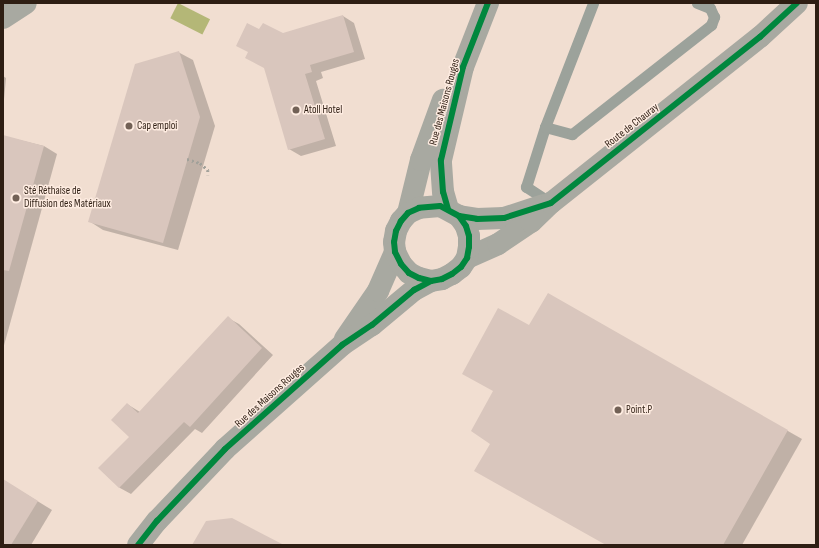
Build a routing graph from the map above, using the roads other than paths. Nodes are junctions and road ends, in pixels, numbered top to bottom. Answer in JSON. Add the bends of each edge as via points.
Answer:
{"nodes":[{"id":1,"x":26,"y":3,"type":"edge"},
{"id":2,"x":488,"y":3,"type":"edge"},
{"id":3,"x":593,"y":3,"type":"edge"},
{"id":4,"x":697,"y":3,"type":"edge"},
{"id":5,"x":797,"y":3,"type":"edge"},
{"id":6,"x":3,"y":18,"type":"edge"},
{"id":7,"x":463,"y":67,"type":"junction"},
{"id":8,"x":545,"y":127,"type":"junction"},
{"id":9,"x":550,"y":203,"type":"junction"},
{"id":10,"x":408,"y":213,"type":"junction"},
{"id":11,"x":454,"y":213,"type":"junction"},
{"id":12,"x":395,"y":252,"type":"junction"},
{"id":13,"x":467,"y":258,"type":"junction"},
{"id":14,"x":431,"y":281,"type":"junction"},
{"id":15,"x":342,"y":345,"type":"junction"},
{"id":16,"x":138,"y":545,"type":"edge"}],
"edges":[{"from":1,"to":6,"type":"street"},
{"from":2,"to":7,"type":"street","name":"Rue des Maisons Rouges"},
{"from":3,"to":8,"type":"lane"},
{"from":4,"to":8,"type":"lane","via":[[710,8],[714,17],[711,25],[572,134]]},
{"from":5,"to":9,"type":"street","name":"Route de Chauray","via":[[760,37]]},
{"from":7,"to":10,"type":"street","name":"Rue des Maisons Rouges","via":[[442,101],[421,160]]},
{"from":7,"to":11,"type":"street","name":"Rue des Maisons Rouges","via":[[441,160],[443,192]]},
{"from":8,"to":9,"type":"lane","via":[[526,187]]},
{"from":9,"to":11,"type":"street","name":"Route de Chauray","via":[[504,218],[477,219]]},
{"from":9,"to":13,"type":"street","name":"Route de Chauray","via":[[512,236]]},
{"from":10,"to":11,"type":"street","via":[[431,205]]},
{"from":10,"to":12,"type":"street","via":[[396,231]]},
{"from":11,"to":13,"type":"street","via":[[466,226],[469,236]]},
{"from":12,"to":14,"type":"street","via":[[409,273]]},
{"from":12,"to":15,"type":"street","name":"Rue des Maisons Rouges","via":[[378,291]]},
{"from":13,"to":14,"type":"street","via":[[452,274]]},
{"from":14,"to":15,"type":"street","name":"Rue des Maisons Rouges","via":[[414,290],[372,325]]},
{"from":15,"to":16,"type":"street","name":"Rue des Maisons Rouges","via":[[225,449],[157,521]]}]}
